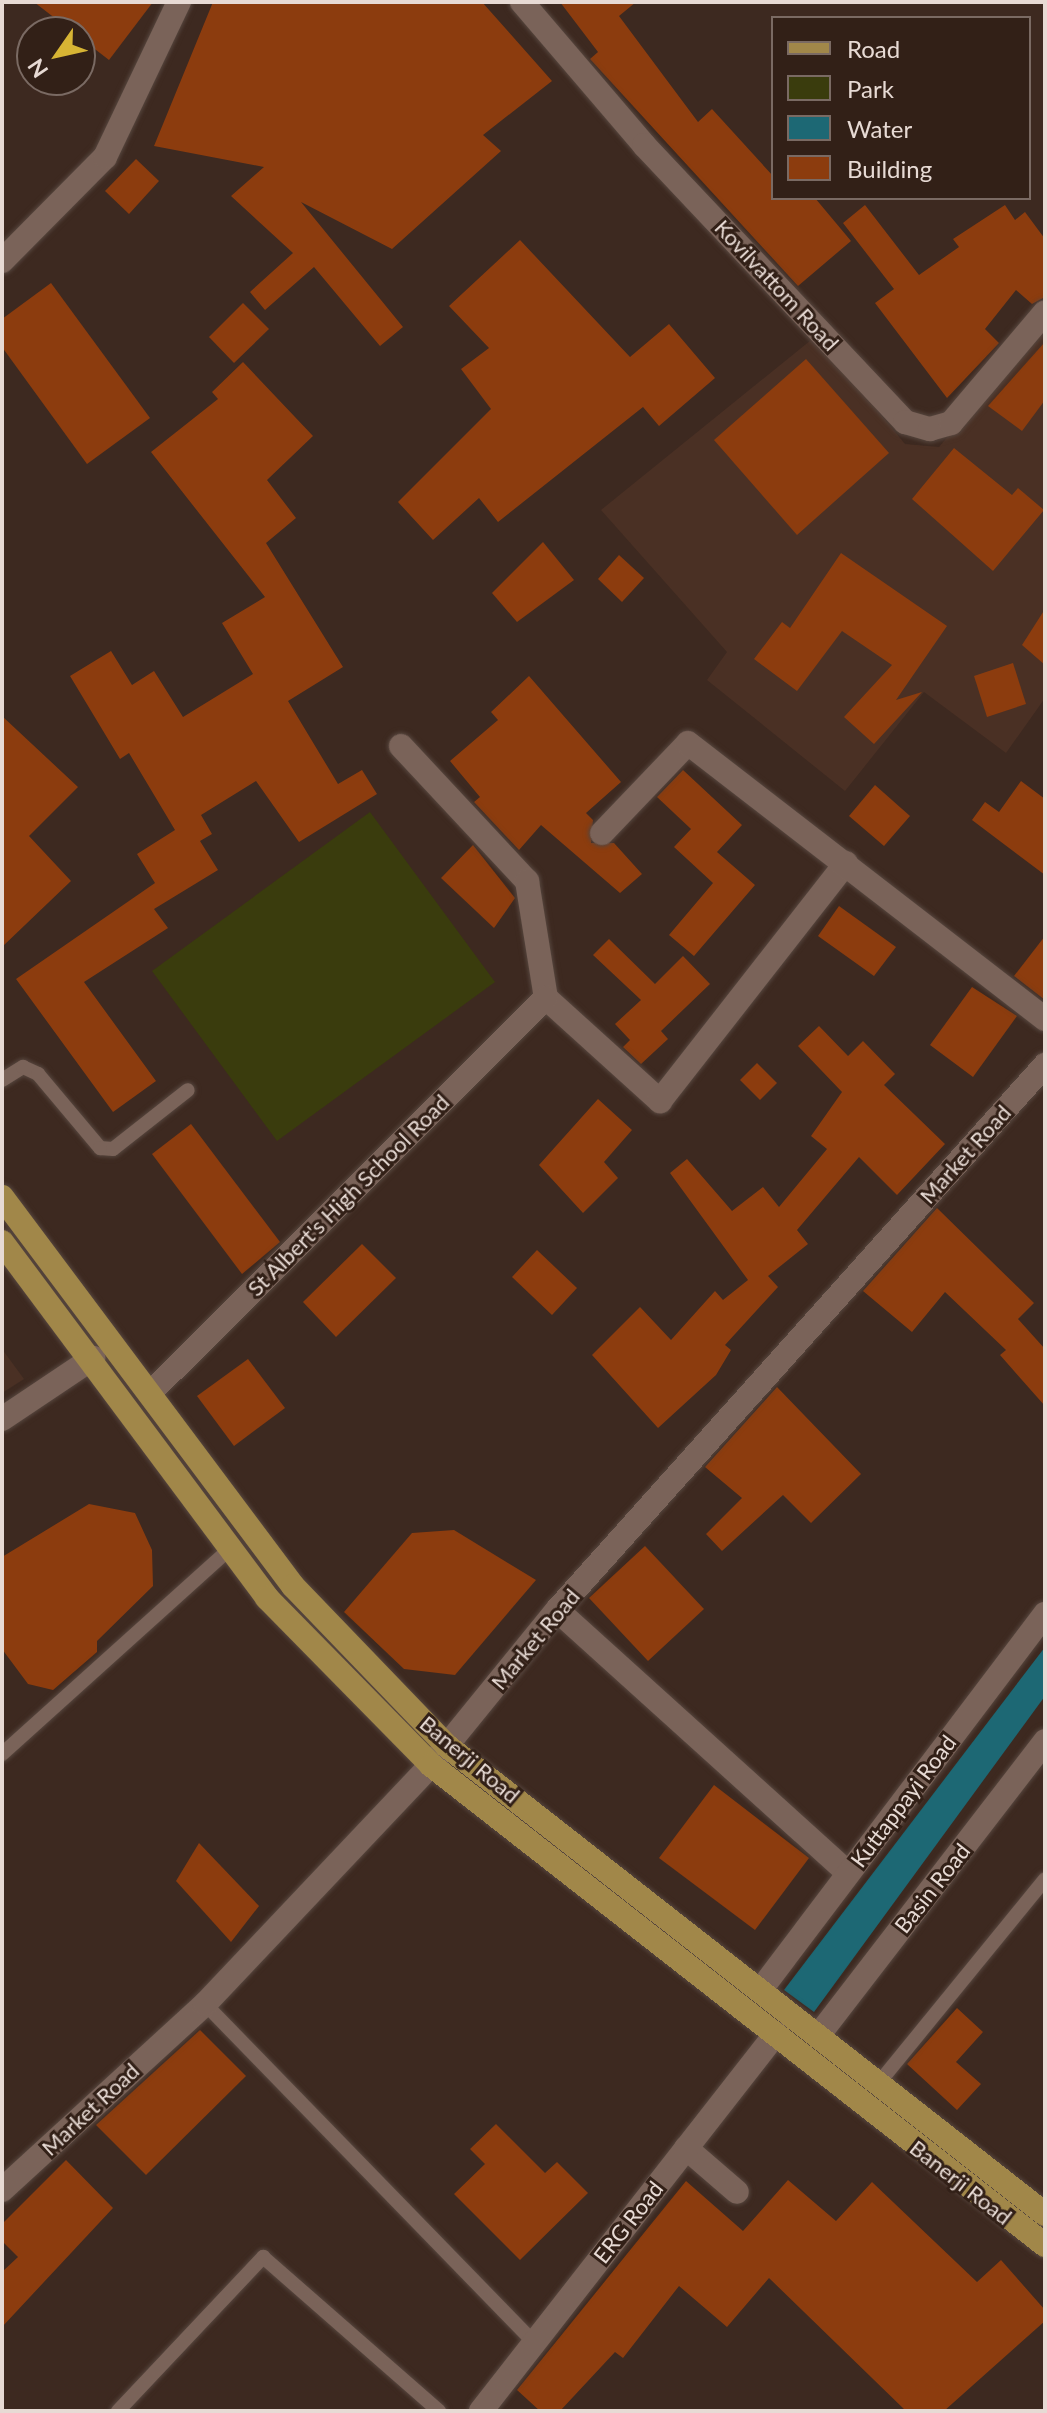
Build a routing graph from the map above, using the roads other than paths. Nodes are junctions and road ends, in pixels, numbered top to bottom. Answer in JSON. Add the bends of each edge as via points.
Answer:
{"nodes":[{"id":1,"x":179,"y":2,"type":"edge"},
{"id":2,"x":522,"y":2,"type":"edge"},
{"id":3,"x":2,"y":261,"type":"edge"},
{"id":4,"x":1045,"y":312,"type":"edge"},
{"id":5,"x":401,"y":746,"type":"dead end"},
{"id":6,"x":602,"y":833,"type":"dead end"},
{"id":7,"x":846,"y":863,"type":"junction"},
{"id":8,"x":546,"y":998,"type":"junction"},
{"id":9,"x":1045,"y":1019,"type":"edge"},
{"id":10,"x":1045,"y":1065,"type":"edge"},
{"id":11,"x":2,"y":1080,"type":"edge"},
{"id":12,"x":188,"y":1090,"type":"dead end"},
{"id":13,"x":2,"y":1197,"type":"edge"},
{"id":14,"x":2,"y":1242,"type":"edge"},
{"id":15,"x":93,"y":1358,"type":"junction"},
{"id":16,"x":151,"y":1392,"type":"junction"},
{"id":17,"x":2,"y":1419,"type":"edge"},
{"id":18,"x":230,"y":1549,"type":"junction"},
{"id":19,"x":557,"y":1610,"type":"junction"},
{"id":20,"x":1045,"y":1614,"type":"edge"},
{"id":21,"x":1045,"y":1741,"type":"edge"},
{"id":22,"x":447,"y":1746,"type":"junction"},
{"id":23,"x":2,"y":1754,"type":"edge"},
{"id":24,"x":431,"y":1765,"type":"junction"},
{"id":25,"x":848,"y":1873,"type":"junction"},
{"id":26,"x":1045,"y":1879,"type":"edge"},
{"id":27,"x":762,"y":1988,"type":"junction"},
{"id":28,"x":205,"y":2004,"type":"junction"},
{"id":29,"x":748,"y":2012,"type":"junction"},
{"id":30,"x":790,"y":2013,"type":"junction"},
{"id":31,"x":776,"y":2034,"type":"junction"},
{"id":32,"x":818,"y":2036,"type":"junction"},
{"id":33,"x":804,"y":2057,"type":"junction"},
{"id":34,"x":878,"y":2084,"type":"junction"},
{"id":35,"x":686,"y":2148,"type":"junction"},
{"id":36,"x":2,"y":2190,"type":"edge"},
{"id":37,"x":737,"y":2192,"type":"dead end"},
{"id":38,"x":1045,"y":2214,"type":"edge"},
{"id":39,"x":1045,"y":2245,"type":"edge"},
{"id":40,"x":537,"y":2345,"type":"junction"},
{"id":41,"x":493,"y":2406,"type":"edge"},
{"id":42,"x":118,"y":2411,"type":"edge"},
{"id":43,"x":439,"y":2411,"type":"edge"}],
"edges":[{"from":1,"to":3,"type":"street","via":[[105,157]]},
{"from":2,"to":4,"type":"street","name":"Kovilvattom Road","via":[[644,145],[905,422],[930,429],[951,423]]},
{"from":5,"to":8,"type":"street","via":[[527,881]]},
{"from":6,"to":7,"type":"street","via":[[688,743]]},
{"from":7,"to":8,"type":"street","via":[[660,1101]]},
{"from":7,"to":9,"type":"street"},
{"from":8,"to":16,"type":"street","name":"St Albert's High School Road"},
{"from":10,"to":19,"type":"street","name":"Market Road"},
{"from":11,"to":12,"type":"lane","via":[[23,1067],[38,1074],[100,1148],[113,1149]]},
{"from":13,"to":16,"type":"main road","name":"Banerji Road"},
{"from":14,"to":15,"type":"main road","name":"Banerji Road"},
{"from":15,"to":17,"type":"street"},
{"from":15,"to":18,"type":"main road","name":"Banerji Road"},
{"from":16,"to":22,"type":"main road","name":"Banerji Road","via":[[293,1586]]},
{"from":18,"to":23,"type":"lane"},
{"from":18,"to":24,"type":"main road","name":"Banerji Road","via":[[267,1598]]},
{"from":19,"to":22,"type":"street","name":"Market Road"},
{"from":19,"to":25,"type":"street"},
{"from":20,"to":25,"type":"street","name":"Kuttappayi Road"},
{"from":21,"to":32,"type":"street","name":"Basin Road"},
{"from":22,"to":24,"type":"street","name":"Market Road"},
{"from":22,"to":27,"type":"main road","name":"Banerji Road"},
{"from":24,"to":28,"type":"street","name":"Market Road"},
{"from":24,"to":29,"type":"main road","name":"Banerji Road"},
{"from":25,"to":27,"type":"street","name":"Kuttappayi Road"},
{"from":26,"to":34,"type":"lane"},
{"from":27,"to":29,"type":"main road"},
{"from":27,"to":30,"type":"main road","name":"Banerji Road"},
{"from":28,"to":36,"type":"street","name":"Market Road"},
{"from":28,"to":40,"type":"lane"},
{"from":29,"to":31,"type":"main road","name":"Banerji Road"},
{"from":30,"to":31,"type":"main road"},
{"from":30,"to":32,"type":"main road","name":"Banerji Road"},
{"from":31,"to":33,"type":"main road","name":"Banerji Road"},
{"from":31,"to":35,"type":"street","name":"ERG Road"},
{"from":32,"to":33,"type":"main road"},
{"from":32,"to":34,"type":"main road","name":"Banerji Road"},
{"from":33,"to":39,"type":"main road","name":"Banerji Road"},
{"from":34,"to":38,"type":"main road","name":"Banerji Road"},
{"from":35,"to":37,"type":"street"},
{"from":35,"to":40,"type":"street","name":"ERG Road"},
{"from":40,"to":41,"type":"street","name":"ERG Road"},
{"from":42,"to":43,"type":"lane","via":[[263,2257]]}]}
